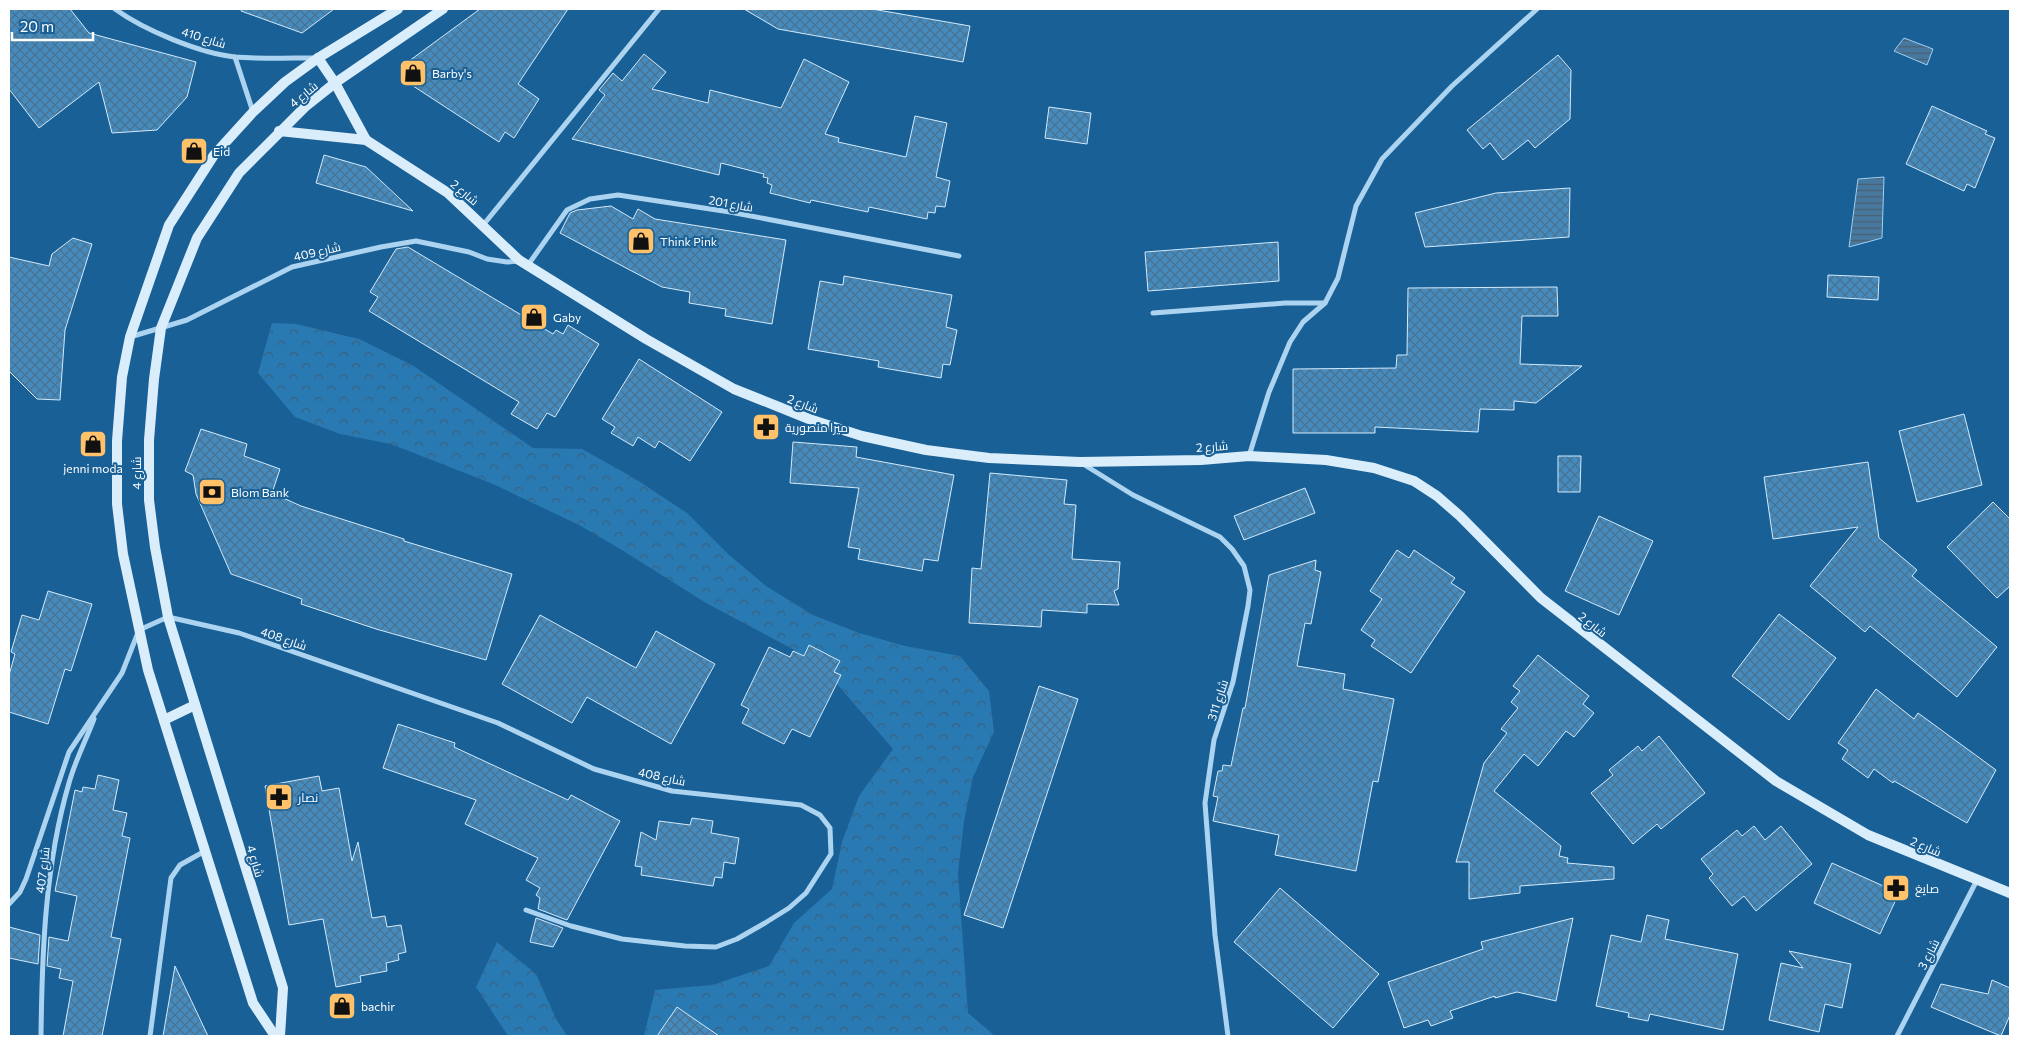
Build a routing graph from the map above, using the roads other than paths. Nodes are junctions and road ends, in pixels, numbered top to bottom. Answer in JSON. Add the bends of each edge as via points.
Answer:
{"nodes":[{"id":1,"x":115,"y":9,"type":"edge"},
{"id":2,"x":398,"y":9,"type":"edge"},
{"id":3,"x":443,"y":9,"type":"edge"},
{"id":4,"x":659,"y":9,"type":"edge"},
{"id":5,"x":1537,"y":9,"type":"edge"},
{"id":6,"x":234,"y":57,"type":"junction"},
{"id":7,"x":318,"y":58,"type":"junction"},
{"id":8,"x":335,"y":83,"type":"junction"},
{"id":9,"x":253,"y":112,"type":"junction"},
{"id":10,"x":279,"y":131,"type":"junction"},
{"id":11,"x":366,"y":140,"type":"junction"},
{"id":12,"x":484,"y":224,"type":"junction"},
{"id":13,"x":959,"y":256,"type":"dead end"},
{"id":14,"x":524,"y":263,"type":"junction"},
{"id":15,"x":1325,"y":303,"type":"junction"},
{"id":16,"x":1153,"y":313,"type":"dead end"},
{"id":17,"x":161,"y":328,"type":"junction"},
{"id":18,"x":130,"y":337,"type":"junction"},
{"id":19,"x":1249,"y":456,"type":"junction"},
{"id":20,"x":1080,"y":462,"type":"junction"},
{"id":21,"x":168,"y":617,"type":"junction"},
{"id":22,"x":139,"y":630,"type":"junction"},
{"id":23,"x":195,"y":705,"type":"junction"},
{"id":24,"x":96,"y":713,"type":"junction"},
{"id":25,"x":164,"y":720,"type":"junction"},
{"id":26,"x":205,"y":851,"type":"junction"},
{"id":27,"x":1977,"y":880,"type":"junction"},
{"id":28,"x":2010,"y":893,"type":"edge"},
{"id":29,"x":9,"y":904,"type":"edge"},
{"id":30,"x":526,"y":910,"type":"dead end"},
{"id":31,"x":41,"y":1036,"type":"edge"},
{"id":32,"x":150,"y":1036,"type":"edge"},
{"id":33,"x":274,"y":1036,"type":"edge"},
{"id":34,"x":280,"y":1036,"type":"edge"},
{"id":35,"x":1228,"y":1036,"type":"edge"},
{"id":36,"x":1897,"y":1036,"type":"edge"}],
"edges":[{"from":1,"to":6,"type":"street","name":"شارع 410","via":[[152,32]]},
{"from":2,"to":7,"type":"main road","name":"شارع 4"},
{"from":3,"to":8,"type":"main road","name":"شارع 4"},
{"from":4,"to":12,"type":"street"},
{"from":5,"to":15,"type":"street","via":[[1452,86],[1382,158],[1356,206],[1338,278]]},
{"from":6,"to":7,"type":"street","name":"شارع 410"},
{"from":6,"to":9,"type":"street","name":"شارع 410"},
{"from":7,"to":8,"type":"main road","name":"شارع 2"},
{"from":7,"to":9,"type":"main road","name":"شارع 4","via":[[285,82]]},
{"from":8,"to":10,"type":"main road","name":"شارع 4"},
{"from":8,"to":11,"type":"main road","name":"شارع 2"},
{"from":9,"to":18,"type":"main road","name":"شارع 4","via":[[214,156],[169,225]]},
{"from":10,"to":11,"type":"main road","name":"شارع 2"},
{"from":10,"to":17,"type":"main road","name":"شارع 4","via":[[239,173],[197,238]]},
{"from":11,"to":12,"type":"main road","name":"شارع 2","via":[[448,193]]},
{"from":12,"to":14,"type":"main road","name":"شارع 2"},
{"from":13,"to":14,"type":"street","name":"شارع 201","via":[[730,212],[618,195],[590,199],[567,210]]},
{"from":14,"to":17,"type":"street","name":"شارع 409","via":[[487,259],[416,241],[380,247],[292,267],[187,320]]},
{"from":14,"to":20,"type":"main road","name":"شارع 2","via":[[734,389],[809,419],[862,436],[926,450],[989,458]]},
{"from":15,"to":16,"type":"street"},
{"from":15,"to":19,"type":"street","via":[[1304,322],[1290,342],[1269,392]]},
{"from":17,"to":18,"type":"street","name":"شارع 409"},
{"from":17,"to":21,"type":"main road","name":"شارع 4","via":[[150,423],[149,500]]},
{"from":18,"to":22,"type":"main road","name":"شارع 4","via":[[122,377],[116,504]]},
{"from":19,"to":20,"type":"main road","name":"شارع 2"},
{"from":19,"to":27,"type":"main road","name":"شارع 2","via":[[1326,460],[1374,468],[1414,481],[1460,516],[1540,598],[1776,781],[1868,835]]},
{"from":20,"to":35,"type":"street","name":"شارع 311","via":[[1132,495],[1220,537],[1244,566],[1250,590],[1248,606],[1234,682],[1214,740],[1206,803],[1215,935]]},
{"from":21,"to":22,"type":"street"},
{"from":21,"to":23,"type":"main road","name":"شارع 4"},
{"from":21,"to":30,"type":"street","name":"شارع 408","via":[[239,633],[445,704],[498,723],[594,769],[672,791],[801,805],[820,815],[830,828],[831,854],[806,893],[765,923],[716,947],[622,939]]},
{"from":22,"to":24,"type":"street","via":[[122,673]]},
{"from":22,"to":25,"type":"main road","name":"شارع 4"},
{"from":23,"to":25,"type":"main road"},
{"from":23,"to":34,"type":"main road","name":"شارع 4","via":[[282,988]]},
{"from":24,"to":29,"type":"street","via":[[69,752],[26,879]]},
{"from":24,"to":31,"type":"street","name":"شارع 407","via":[[69,782],[55,842],[42,951]]},
{"from":25,"to":26,"type":"main road","name":"شارع 4"},
{"from":26,"to":32,"type":"street","via":[[180,866],[171,878]]},
{"from":26,"to":33,"type":"main road","name":"شارع 4","via":[[253,1003]]},
{"from":27,"to":28,"type":"main road","name":"شارع 2"},
{"from":27,"to":36,"type":"street","name":"شارع 3"}]}
